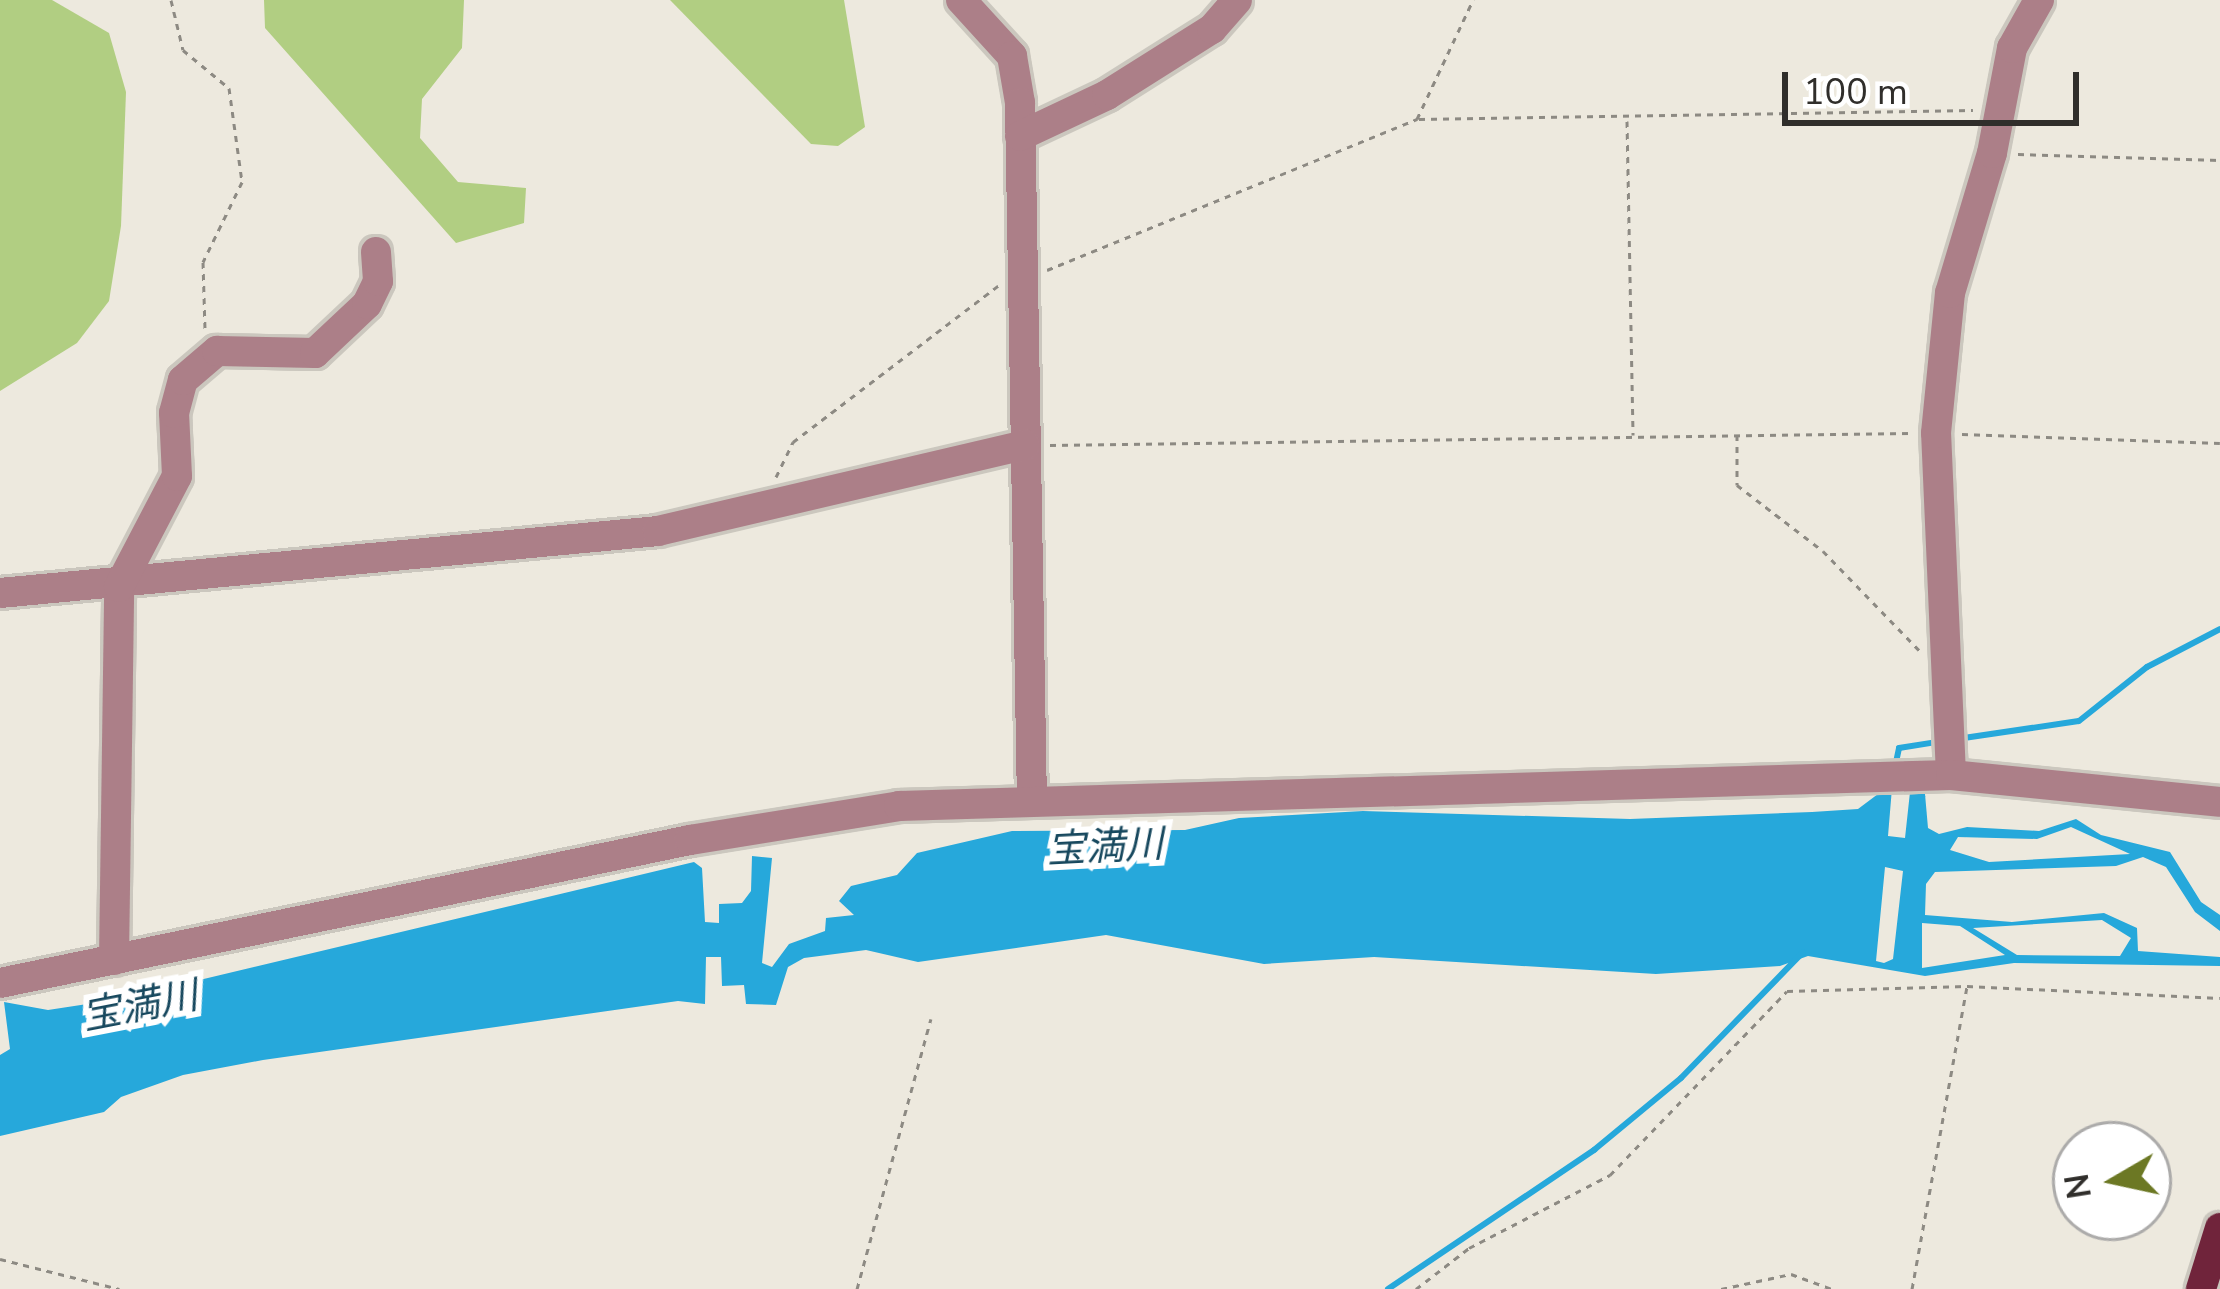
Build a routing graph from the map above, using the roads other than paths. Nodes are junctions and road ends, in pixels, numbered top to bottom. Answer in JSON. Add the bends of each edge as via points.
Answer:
{"nodes":[{"id":1,"x":961,"y":0,"type":"edge"},
{"id":2,"x":1237,"y":0,"type":"edge"},
{"id":3,"x":2039,"y":0,"type":"edge"},
{"id":4,"x":1020,"y":136,"type":"junction"},
{"id":5,"x":376,"y":251,"type":"dead end"},
{"id":6,"x":1024,"y":445,"type":"junction"},
{"id":7,"x":119,"y":587,"type":"junction"},
{"id":8,"x":0,"y":592,"type":"edge"},
{"id":9,"x":1951,"y":775,"type":"junction"},
{"id":10,"x":1033,"y":801,"type":"junction"},
{"id":11,"x":2220,"y":802,"type":"edge"},
{"id":12,"x":114,"y":960,"type":"junction"},
{"id":13,"x":0,"y":983,"type":"edge"},
{"id":14,"x":2220,"y":1228,"type":"edge"},
{"id":15,"x":2201,"y":1289,"type":"edge"}],
"edges":[{"from":1,"to":4,"type":"street","via":[[1012,56]]},
{"from":2,"to":4,"type":"street","via":[[1212,29],[1107,95]]},
{"from":3,"to":9,"type":"street","via":[[2012,48],[1992,153],[1950,293],[1936,433]]},
{"from":4,"to":6,"type":"street"},
{"from":5,"to":7,"type":"street","via":[[378,281],[367,304],[315,352],[211,354],[183,380],[174,413],[177,476]]},
{"from":6,"to":7,"type":"street","via":[[658,531]]},
{"from":6,"to":10,"type":"street"},
{"from":7,"to":8,"type":"street"},
{"from":7,"to":12,"type":"street"},
{"from":9,"to":10,"type":"street"},
{"from":9,"to":11,"type":"street"},
{"from":10,"to":12,"type":"street","via":[[898,806],[690,840]]},
{"from":12,"to":13,"type":"street"},
{"from":14,"to":15,"type":"main road"}]}
